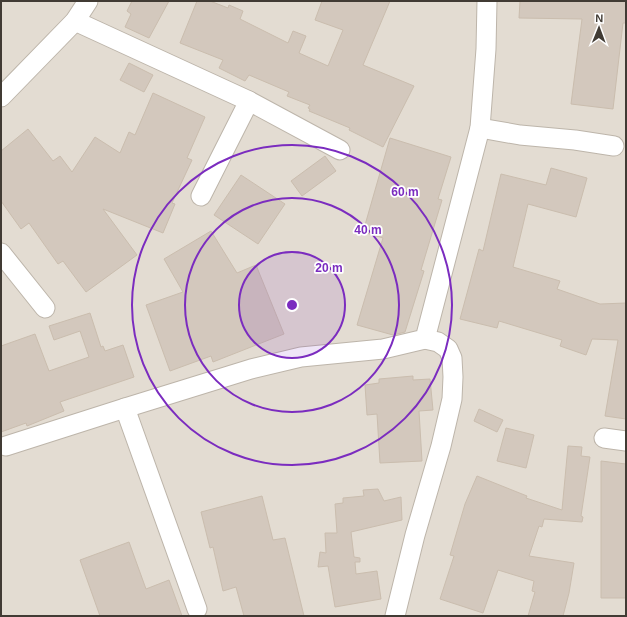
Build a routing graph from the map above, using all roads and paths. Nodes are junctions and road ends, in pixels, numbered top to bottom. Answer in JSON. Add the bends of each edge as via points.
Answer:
{"nodes":[{"id":1,"x":88,"y":1,"type":"edge"},
{"id":2,"x":484,"y":4,"type":"edge"},
{"id":3,"x":75,"y":21,"type":"junction"},
{"id":4,"x":1,"y":97,"type":"edge"},
{"id":5,"x":249,"y":101,"type":"junction"},
{"id":6,"x":480,"y":128,"type":"junction"},
{"id":7,"x":614,"y":146,"type":"dead end"},
{"id":8,"x":340,"y":150,"type":"dead end"},
{"id":9,"x":201,"y":196,"type":"dead end"},
{"id":10,"x":1,"y":253,"type":"edge"},
{"id":11,"x":45,"y":308,"type":"dead end"},
{"id":12,"x":425,"y":339,"type":"junction"},
{"id":13,"x":125,"y":408,"type":"junction"},
{"id":14,"x":604,"y":438,"type":"dead end"},
{"id":15,"x":626,"y":441,"type":"edge"},
{"id":16,"x":6,"y":446,"type":"dead end"},
{"id":17,"x":197,"y":609,"type":"dead end"},
{"id":18,"x":395,"y":616,"type":"edge"}],
"edges":[{"from":1,"to":3,"type":"street"},
{"from":2,"to":6,"type":"street","via":[[486,49]]},
{"from":3,"to":4,"type":"street"},
{"from":3,"to":5,"type":"street"},
{"from":5,"to":8,"type":"street"},
{"from":5,"to":9,"type":"street"},
{"from":6,"to":7,"type":"street"},
{"from":6,"to":12,"type":"street"},
{"from":10,"to":11,"type":"street"},
{"from":12,"to":13,"type":"street","via":[[383,349],[301,357],[251,369]]},
{"from":12,"to":18,"type":"street","via":[[438,342],[448,349],[452,358],[452,399]]},
{"from":13,"to":16,"type":"street"},
{"from":13,"to":17,"type":"street"},
{"from":14,"to":15,"type":"street"}]}
